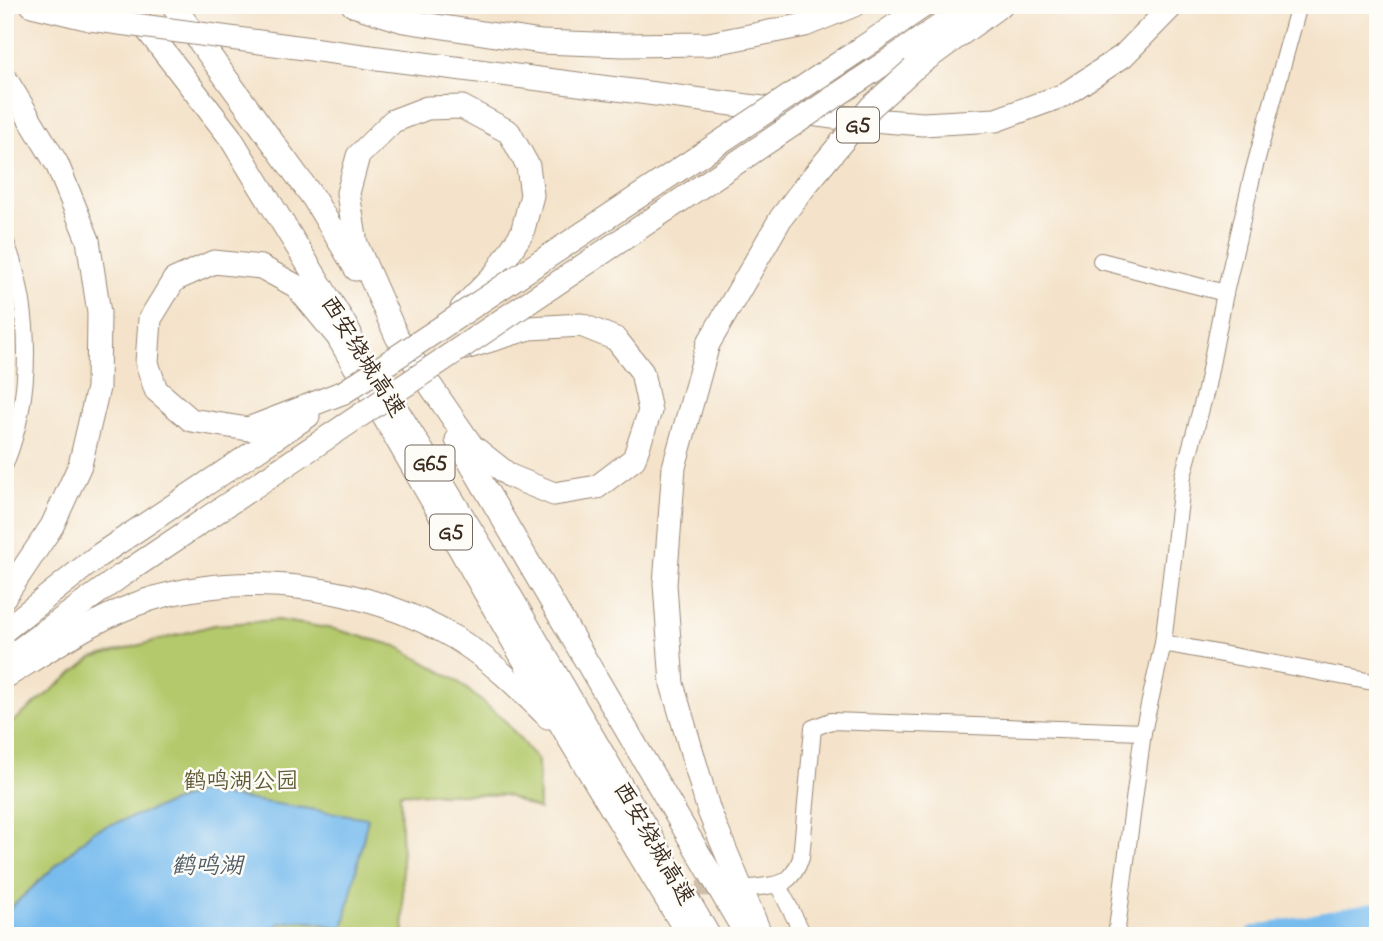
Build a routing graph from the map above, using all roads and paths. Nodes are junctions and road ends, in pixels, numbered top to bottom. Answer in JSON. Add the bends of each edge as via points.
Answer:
{"nodes":[{"id":1,"x":32,"y":5,"type":"edge"},
{"id":2,"x":128,"y":5,"type":"edge"},
{"id":3,"x":173,"y":5,"type":"edge"},
{"id":4,"x":353,"y":5,"type":"edge"},
{"id":5,"x":854,"y":5,"type":"edge"},
{"id":6,"x":925,"y":5,"type":"edge"},
{"id":7,"x":971,"y":5,"type":"edge"},
{"id":8,"x":1001,"y":5,"type":"edge"},
{"id":9,"x":1173,"y":5,"type":"edge"},
{"id":10,"x":1299,"y":5,"type":"edge"},
{"id":11,"x":5,"y":78,"type":"edge"},
{"id":12,"x":5,"y":240,"type":"edge"},
{"id":13,"x":1101,"y":261,"type":"dead end"},
{"id":14,"x":1225,"y":293,"type":"junction"},
{"id":15,"x":447,"y":324,"type":"junction"},
{"id":16,"x":397,"y":337,"type":"junction"},
{"id":17,"x":455,"y":351,"type":"junction"},
{"id":18,"x":344,"y":392,"type":"junction"},
{"id":19,"x":5,"y":464,"type":"edge"},
{"id":20,"x":5,"y":596,"type":"edge"},
{"id":21,"x":5,"y":630,"type":"edge"},
{"id":22,"x":1163,"y":643,"type":"junction"},
{"id":23,"x":5,"y":660,"type":"edge"},
{"id":24,"x":5,"y":677,"type":"edge"},
{"id":25,"x":1378,"y":683,"type":"edge"},
{"id":26,"x":1143,"y":732,"type":"junction"},
{"id":27,"x":570,"y":740,"type":"junction"},
{"id":28,"x":778,"y":885,"type":"junction"},
{"id":29,"x":751,"y":888,"type":"dead end"},
{"id":30,"x":689,"y":936,"type":"edge"},
{"id":31,"x":709,"y":936,"type":"edge"},
{"id":32,"x":747,"y":936,"type":"edge"},
{"id":33,"x":761,"y":936,"type":"edge"},
{"id":34,"x":804,"y":936,"type":"edge"},
{"id":35,"x":1116,"y":936,"type":"edge"}],
"edges":[{"from":1,"to":9,"type":"highway","bridge":true,"via":[[90,19],[370,57],[833,117],[923,124],[996,120],[1064,94],[1123,56]]},
{"from":2,"to":31,"type":"highway","name":"西安绕城高速","number":"G65","via":[[230,137],[484,551]]},
{"from":3,"to":16,"type":"highway","name":"西安绕城高速","number":"G65","via":[[314,199]]},
{"from":4,"to":5,"type":"highway","via":[[404,21],[541,41],[647,45],[709,44],[805,25]]},
{"from":6,"to":15,"type":"highway","number":"G5","bridge":true},
{"from":7,"to":17,"type":"highway","bridge":true},
{"from":8,"to":33,"type":"highway","number":"G5","bridge":true,"via":[[913,69],[872,107],[781,218],[708,344],[674,467],[665,583],[672,684],[709,811]]},
{"from":10,"to":14,"type":"street"},
{"from":11,"to":20,"type":"highway","via":[[57,164],[88,240],[99,313],[98,388],[80,465],[52,526]]},
{"from":12,"to":19,"type":"street","via":[[20,291],[25,369],[21,413]]},
{"from":13,"to":14,"type":"street"},
{"from":14,"to":22,"type":"street","via":[[1183,476]]},
{"from":15,"to":16,"type":"highway","bridge":true,"via":[[496,273],[522,233],[532,195],[528,166],[509,132],[462,107],[427,108],[393,121],[358,156],[348,193],[356,244]]},
{"from":15,"to":18,"type":"highway","number":"G5","bridge":true},
{"from":16,"to":17,"type":"highway","bridge":true,"via":[[472,446],[510,476],[554,494],[597,487],[634,459],[650,411],[642,372],[616,339],[581,325],[530,328]]},
{"from":16,"to":32,"type":"highway","name":"西安绕城高速","number":"G65"},
{"from":17,"to":23,"type":"highway","bridge":true,"via":[[121,576]]},
{"from":18,"to":21,"type":"highway","via":[[98,556]]},
{"from":18,"to":27,"type":"highway","number":"G5","via":[[248,429],[191,420],[156,390],[147,363],[150,319],[174,279],[214,261],[261,267],[296,286],[338,337]]},
{"from":22,"to":25,"type":"street"},
{"from":22,"to":26,"type":"street"},
{"from":24,"to":27,"type":"highway","via":[[89,626],[150,599],[260,585],[323,592],[386,604],[455,638],[506,674]]},
{"from":26,"to":28,"type":"street","via":[[823,723],[814,728],[801,858],[791,878]]},
{"from":26,"to":35,"type":"street"},
{"from":27,"to":30,"type":"highway","number":"G5"},
{"from":28,"to":29,"type":"street"},
{"from":28,"to":34,"type":"street"}]}
